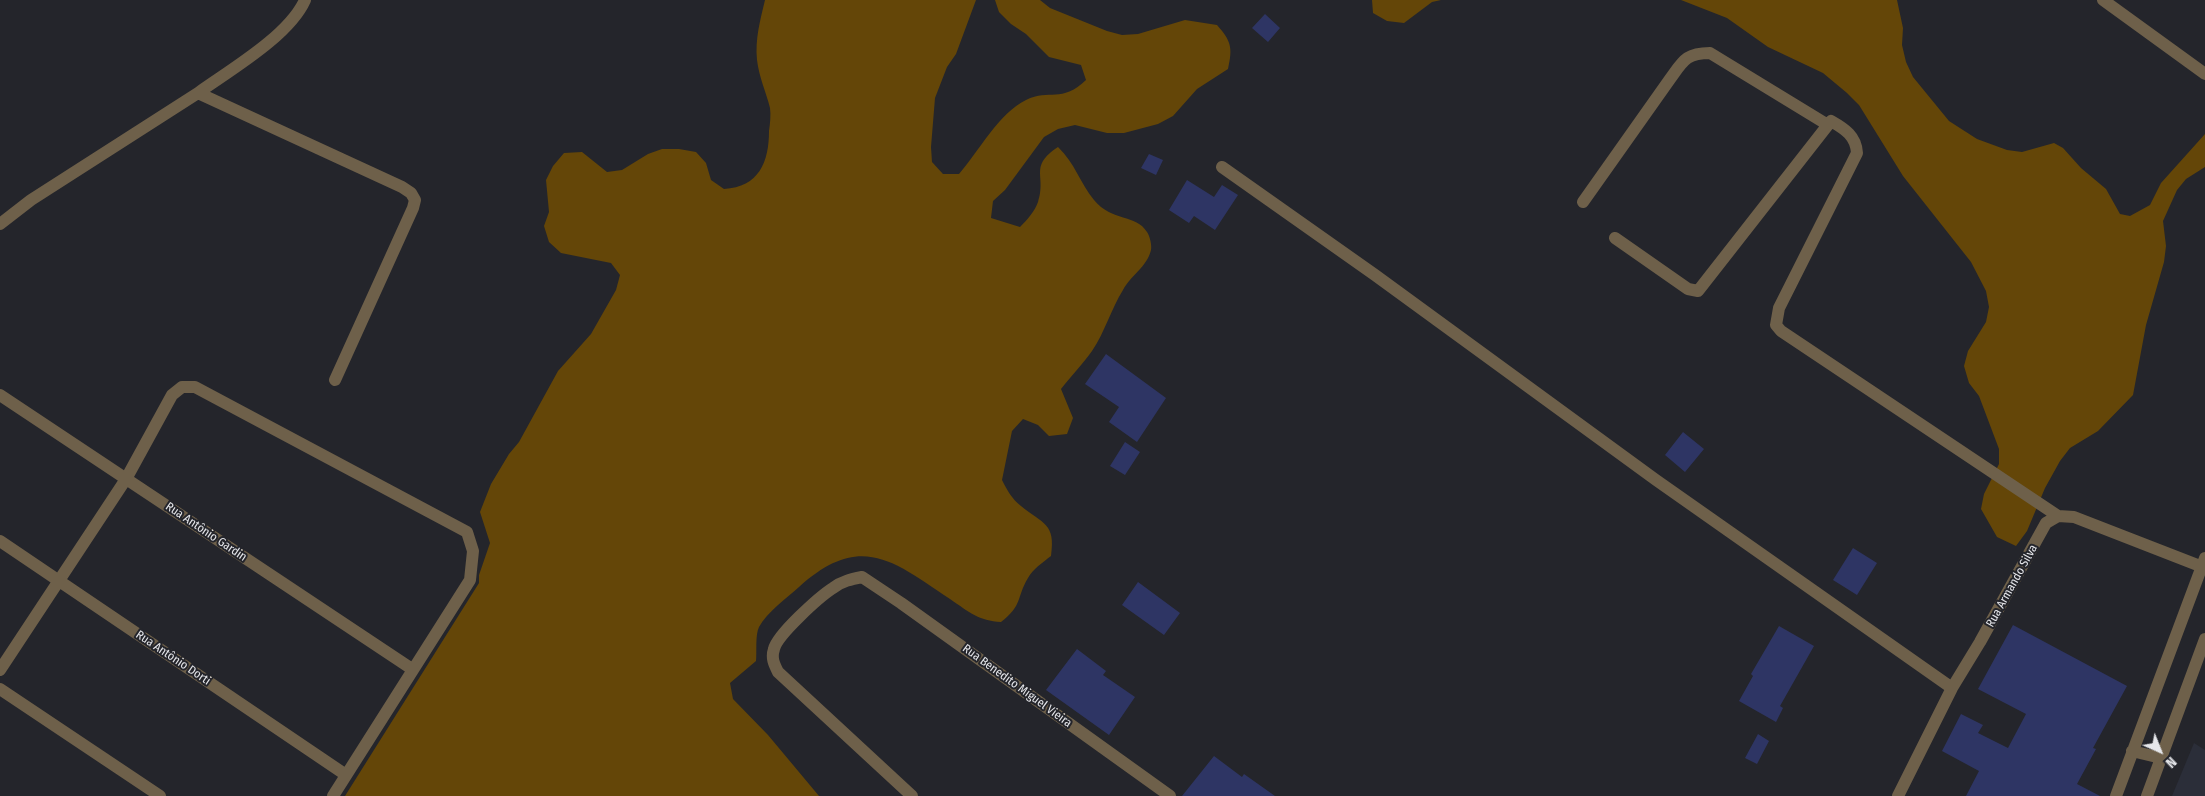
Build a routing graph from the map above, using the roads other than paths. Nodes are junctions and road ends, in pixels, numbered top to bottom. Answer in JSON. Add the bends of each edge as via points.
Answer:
{"nodes":[{"id":1,"x":306,"y":0,"type":"edge"},
{"id":2,"x":2103,"y":0,"type":"edge"},
{"id":3,"x":2205,"y":74,"type":"edge"},
{"id":4,"x":198,"y":93,"type":"junction"},
{"id":5,"x":1828,"y":125,"type":"junction"},
{"id":6,"x":1222,"y":167,"type":"dead end"},
{"id":7,"x":1583,"y":202,"type":"dead end"},
{"id":8,"x":0,"y":224,"type":"edge"},
{"id":9,"x":1615,"y":238,"type":"dead end"},
{"id":10,"x":335,"y":380,"type":"dead end"},
{"id":11,"x":0,"y":395,"type":"edge"},
{"id":12,"x":126,"y":479,"type":"junction"},
{"id":13,"x":2058,"y":516,"type":"junction"},
{"id":14,"x":0,"y":541,"type":"edge"},
{"id":15,"x":2204,"y":564,"type":"edge"},
{"id":16,"x":59,"y":580,"type":"junction"},
{"id":17,"x":2205,"y":639,"type":"edge"},
{"id":18,"x":412,"y":669,"type":"junction"},
{"id":19,"x":0,"y":670,"type":"edge"},
{"id":20,"x":1952,"y":688,"type":"junction"},
{"id":21,"x":0,"y":689,"type":"edge"},
{"id":22,"x":2132,"y":750,"type":"junction"},
{"id":23,"x":2161,"y":758,"type":"junction"},
{"id":24,"x":346,"y":775,"type":"junction"},
{"id":25,"x":160,"y":796,"type":"edge"},
{"id":26,"x":333,"y":796,"type":"edge"},
{"id":27,"x":912,"y":796,"type":"edge"},
{"id":28,"x":1170,"y":796,"type":"edge"},
{"id":29,"x":1898,"y":796,"type":"edge"},
{"id":30,"x":2116,"y":796,"type":"edge"},
{"id":31,"x":2147,"y":796,"type":"edge"}],
"edges":[{"from":1,"to":4,"type":"street","via":[[299,14],[260,49]]},
{"from":2,"to":3,"type":"street"},
{"from":4,"to":8,"type":"street","via":[[31,200]]},
{"from":4,"to":10,"type":"street","via":[[402,187],[415,200]]},
{"from":5,"to":7,"type":"street","via":[[1710,53],[1694,53],[1674,72]]},
{"from":5,"to":9,"type":"street","via":[[1698,291],[1688,289]]},
{"from":5,"to":13,"type":"street","via":[[1831,121],[1846,130],[1856,142],[1857,153],[1780,308],[1776,325]]},
{"from":6,"to":20,"type":"street","via":[[1656,480]]},
{"from":11,"to":12,"type":"street","name":"Rua Antônio Gardin"},
{"from":12,"to":16,"type":"street"},
{"from":12,"to":18,"type":"street","name":"Rua Antônio Gardin"},
{"from":12,"to":18,"type":"street","via":[[172,395],[182,387],[195,387],[466,532],[473,551],[470,580]]},
{"from":13,"to":15,"type":"street","via":[[2074,517]]},
{"from":13,"to":20,"type":"street","name":"Rua Armando Silva","via":[[2046,523]]},
{"from":14,"to":16,"type":"street","name":"Rua Antônio Dorti"},
{"from":15,"to":22,"type":"street"},
{"from":16,"to":19,"type":"street"},
{"from":16,"to":24,"type":"street","name":"Rua Antônio Dorti"},
{"from":17,"to":23,"type":"street"},
{"from":18,"to":24,"type":"street"},
{"from":20,"to":29,"type":"street","name":"Rua Armando Silva"},
{"from":21,"to":25,"type":"street"},
{"from":22,"to":23,"type":"street"},
{"from":22,"to":30,"type":"street"},
{"from":23,"to":31,"type":"street"},
{"from":24,"to":26,"type":"street"},
{"from":27,"to":28,"type":"street","name":"Rua Benedito Miguel Vieira","via":[[778,672],[773,662],[773,650],[779,637],[833,588],[848,580],[862,577]]}]}
